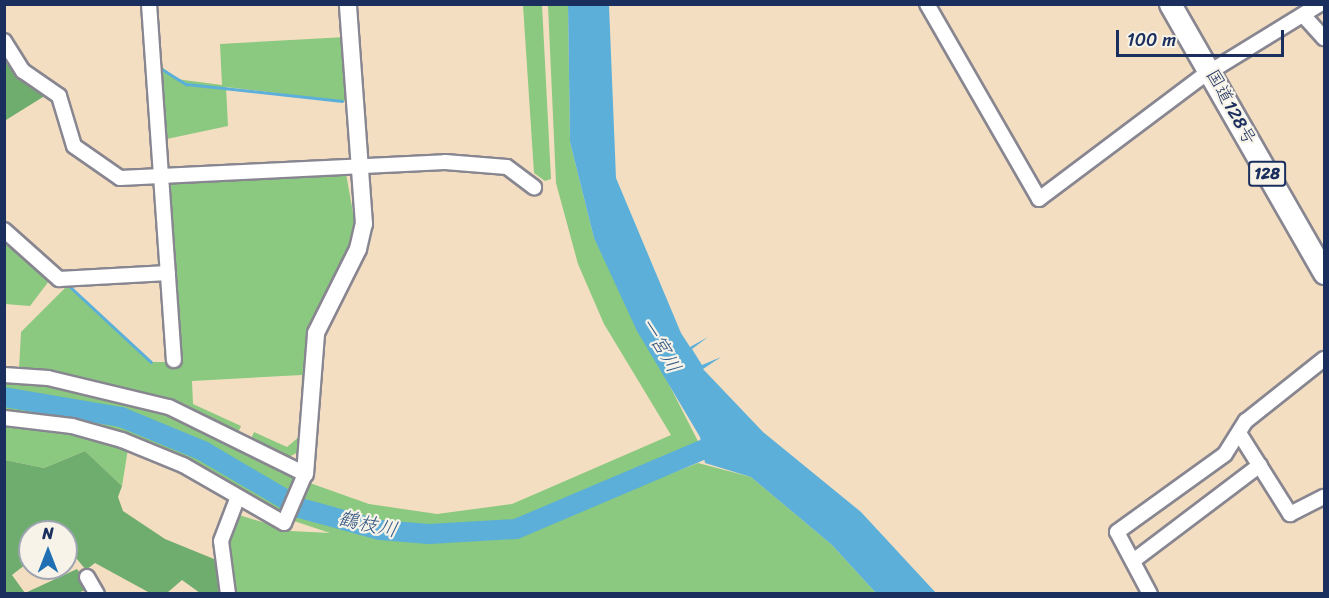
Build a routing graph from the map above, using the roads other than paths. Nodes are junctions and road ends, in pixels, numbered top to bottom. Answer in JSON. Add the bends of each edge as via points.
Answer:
{"nodes":[{"id":1,"x":149,"y":4,"type":"edge"},
{"id":2,"x":348,"y":4,"type":"edge"},
{"id":3,"x":927,"y":4,"type":"edge"},
{"id":4,"x":1170,"y":4,"type":"edge"},
{"id":5,"x":1320,"y":4,"type":"edge"},
{"id":6,"x":1304,"y":16,"type":"junction"},
{"id":7,"x":1324,"y":38,"type":"edge"},
{"id":8,"x":4,"y":41,"type":"edge"},
{"id":9,"x":1212,"y":73,"type":"junction"},
{"id":10,"x":361,"y":164,"type":"junction"},
{"id":11,"x":160,"y":177,"type":"junction"},
{"id":12,"x":534,"y":187,"type":"dead end"},
{"id":13,"x":4,"y":230,"type":"edge"},
{"id":14,"x":168,"y":273,"type":"junction"},
{"id":15,"x":1324,"y":273,"type":"edge"},
{"id":16,"x":1324,"y":359,"type":"edge"},
{"id":17,"x":174,"y":360,"type":"dead end"},
{"id":18,"x":4,"y":375,"type":"edge"},
{"id":19,"x":4,"y":418,"type":"edge"},
{"id":20,"x":1239,"y":433,"type":"junction"},
{"id":21,"x":1260,"y":465,"type":"junction"},
{"id":22,"x":304,"y":477,"type":"junction"},
{"id":23,"x":1324,"y":497,"type":"edge"},
{"id":24,"x":237,"y":499,"type":"junction"},
{"id":25,"x":1133,"y":561,"type":"junction"},
{"id":26,"x":87,"y":577,"type":"dead end"},
{"id":27,"x":97,"y":594,"type":"edge"},
{"id":28,"x":228,"y":594,"type":"edge"},
{"id":29,"x":1150,"y":594,"type":"edge"}],
"edges":[{"from":1,"to":11,"type":"street"},
{"from":2,"to":10,"type":"street"},
{"from":3,"to":9,"type":"street","via":[[1039,199]]},
{"from":4,"to":9,"type":"highway","name":"国道128号","number":"128"},
{"from":5,"to":6,"type":"street"},
{"from":6,"to":7,"type":"street"},
{"from":6,"to":9,"type":"street"},
{"from":8,"to":11,"type":"street","via":[[23,70],[59,96],[74,146],[120,178]]},
{"from":9,"to":15,"type":"highway","name":"国道128号","number":"128"},
{"from":10,"to":11,"type":"street"},
{"from":10,"to":12,"type":"street","via":[[507,167]]},
{"from":10,"to":22,"type":"street","via":[[364,224],[358,249],[316,333]]},
{"from":11,"to":14,"type":"street"},
{"from":13,"to":14,"type":"street","via":[[59,279]]},
{"from":14,"to":17,"type":"street"},
{"from":16,"to":20,"type":"street"},
{"from":18,"to":22,"type":"street","via":[[48,378],[169,407]]},
{"from":19,"to":24,"type":"street","via":[[72,426],[122,440],[183,465]]},
{"from":20,"to":21,"type":"street"},
{"from":20,"to":25,"type":"street","via":[[1225,454],[1117,532]]},
{"from":21,"to":23,"type":"street","via":[[1290,514]]},
{"from":21,"to":25,"type":"street"},
{"from":22,"to":24,"type":"street","via":[[284,523]]},
{"from":24,"to":28,"type":"street","via":[[221,541]]},
{"from":25,"to":29,"type":"street"},
{"from":26,"to":27,"type":"street"}]}
